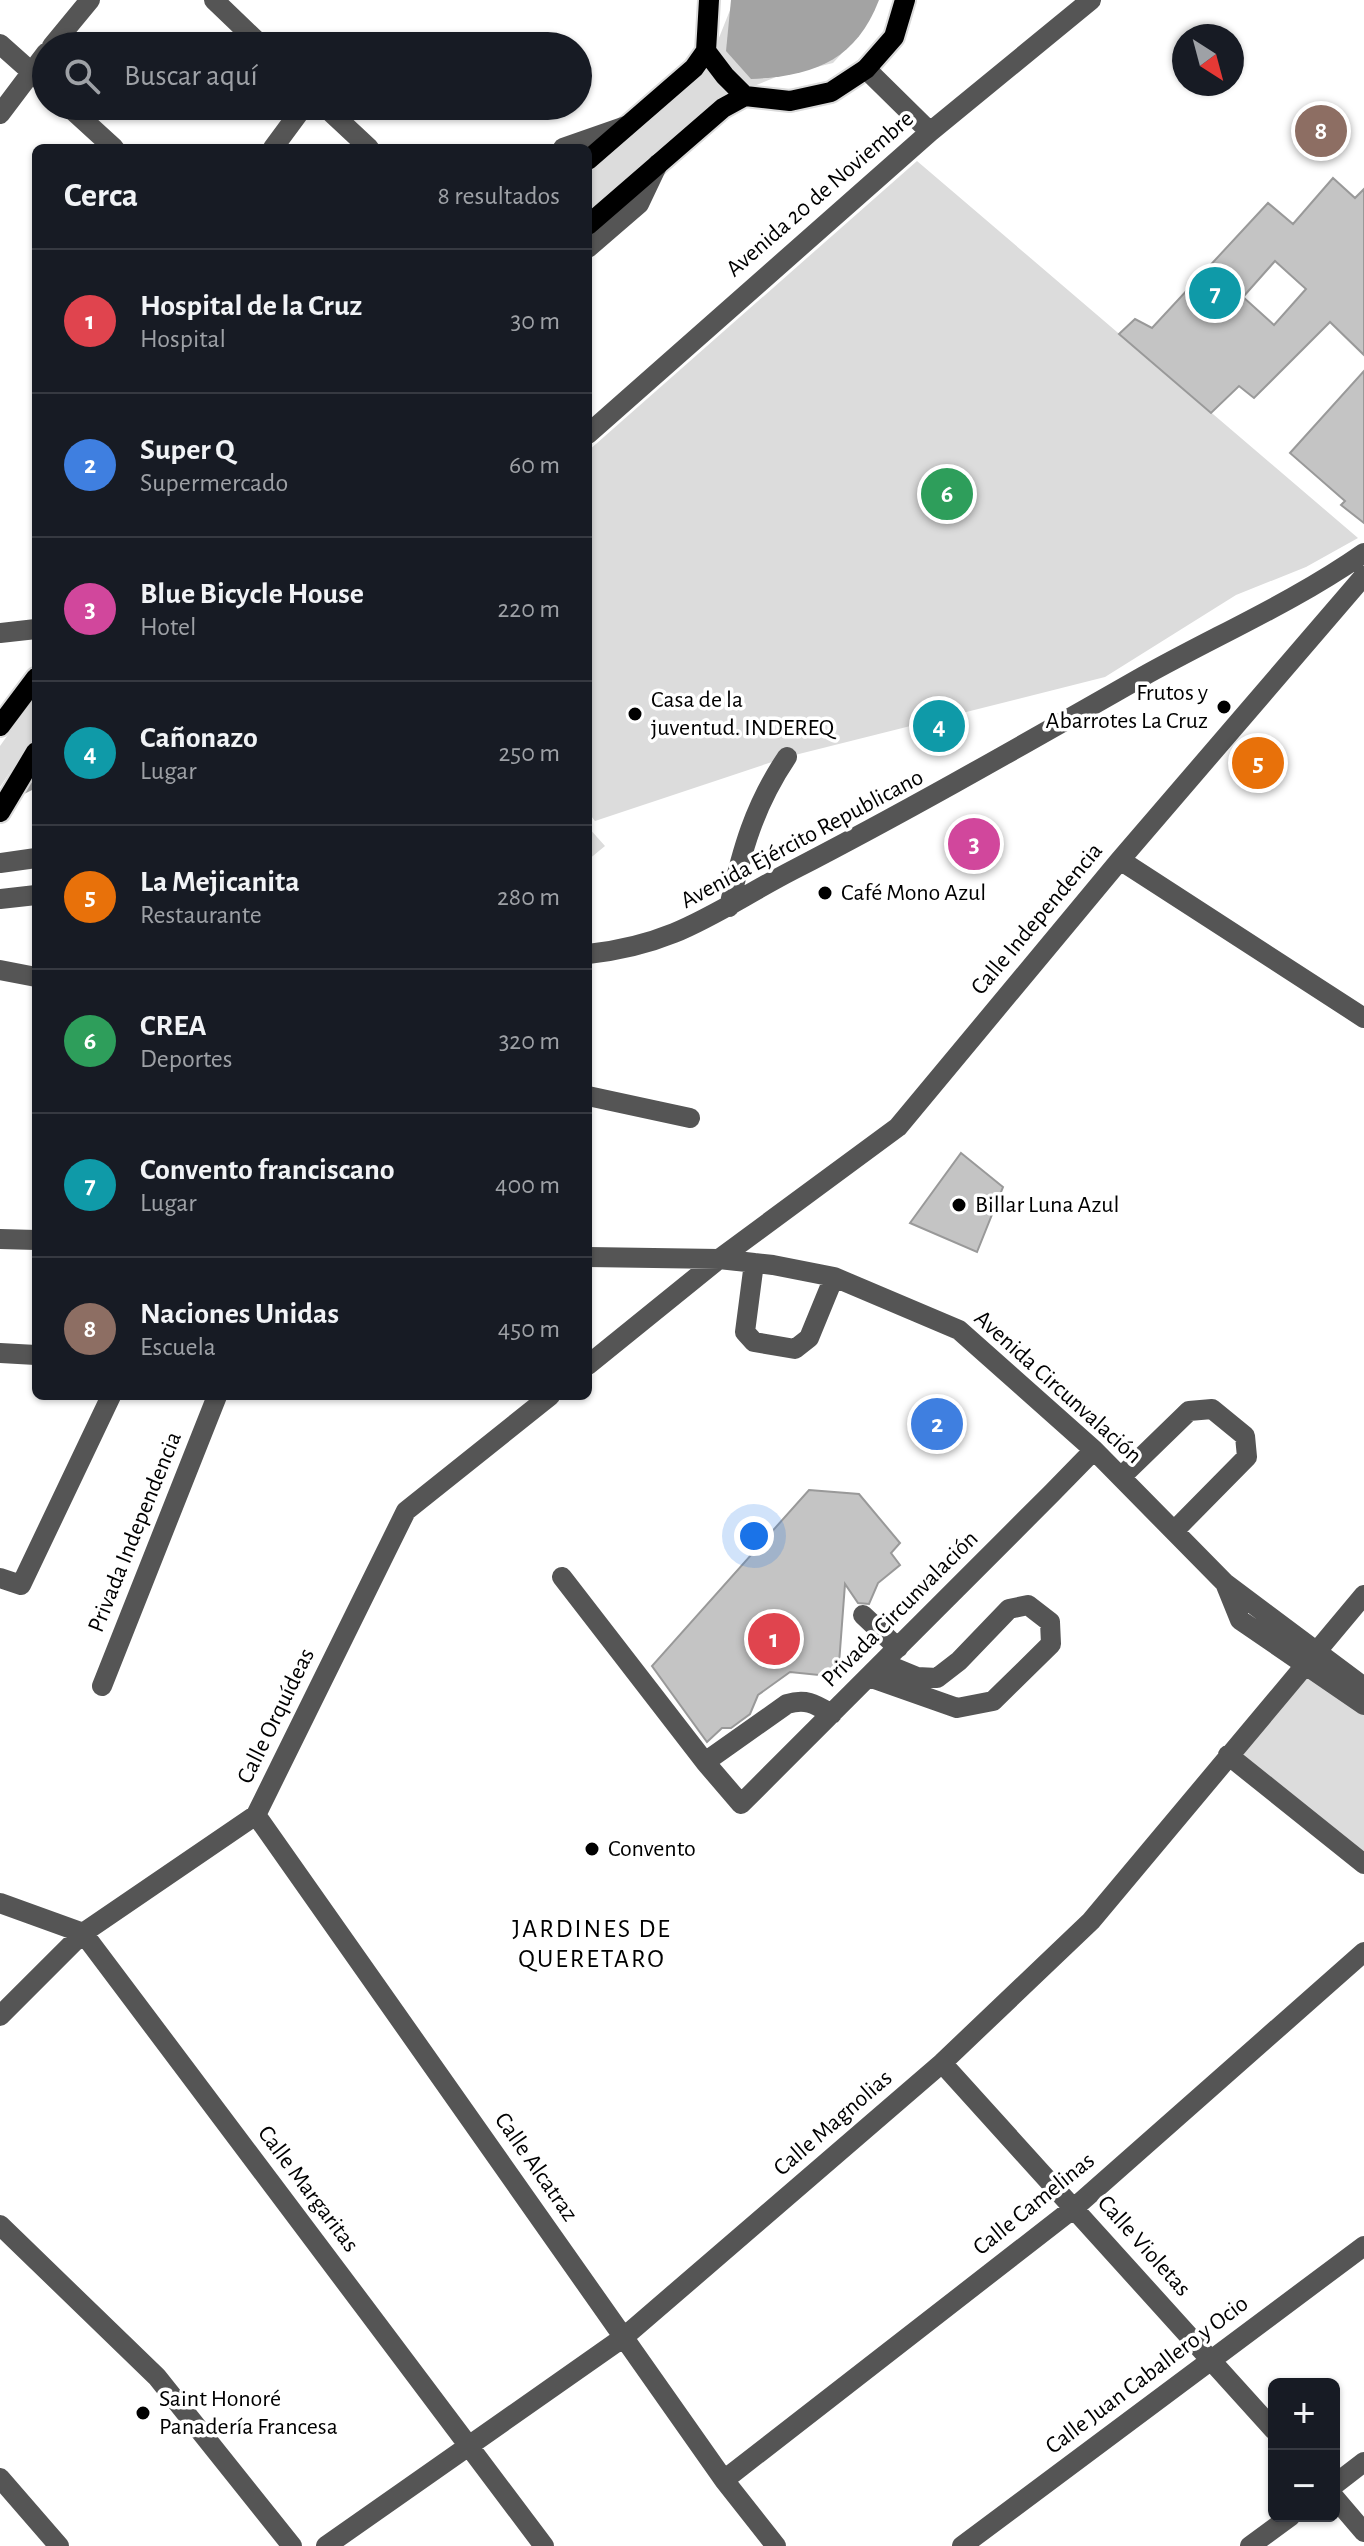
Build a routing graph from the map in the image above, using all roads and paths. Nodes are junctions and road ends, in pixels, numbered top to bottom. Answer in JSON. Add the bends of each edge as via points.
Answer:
{"nodes":[{"id":1,"x":90,"y":0,"type":"edge"},
{"id":2,"x":214,"y":0,"type":"edge"},
{"id":3,"x":709,"y":0,"type":"edge"},
{"id":4,"x":905,"y":0,"type":"edge"},
{"id":5,"x":1091,"y":0,"type":"edge"},
{"id":6,"x":64,"y":32,"type":"edge"},
{"id":7,"x":247,"y":32,"type":"edge"},
{"id":8,"x":0,"y":44,"type":"edge"},
{"id":9,"x":706,"y":51,"type":"junction"},
{"id":10,"x":866,"y":69,"type":"junction"},
{"id":11,"x":32,"y":73,"type":"edge"},
{"id":12,"x":32,"y":84,"type":"edge"},
{"id":13,"x":745,"y":96,"type":"junction"},
{"id":14,"x":0,"y":114,"type":"edge"},
{"id":15,"x":83,"y":120,"type":"edge"},
{"id":16,"x":294,"y":120,"type":"edge"},
{"id":17,"x":339,"y":120,"type":"edge"},
{"id":18,"x":626,"y":126,"type":"junction"},
{"id":19,"x":930,"y":132,"type":"junction"},
{"id":20,"x":110,"y":144,"type":"edge"},
{"id":21,"x":276,"y":144,"type":"edge"},
{"id":22,"x":365,"y":144,"type":"edge"},
{"id":23,"x":574,"y":144,"type":"edge"},
{"id":24,"x":592,"y":156,"type":"edge"},
{"id":25,"x":659,"y":164,"type":"junction"},
{"id":26,"x":592,"y":222,"type":"edge"},
{"id":27,"x":592,"y":245,"type":"edge"},
{"id":28,"x":592,"y":430,"type":"edge"},
{"id":29,"x":1364,"y":553,"type":"edge"},
{"id":30,"x":1364,"y":576,"type":"edge"},
{"id":31,"x":32,"y":629,"type":"edge"},
{"id":32,"x":0,"y":633,"type":"edge"},
{"id":33,"x":32,"y":683,"type":"edge"},
{"id":34,"x":0,"y":726,"type":"edge"},
{"id":35,"x":787,"y":757,"type":"dead end"},
{"id":36,"x":32,"y":759,"type":"edge"},
{"id":37,"x":0,"y":812,"type":"edge"},
{"id":38,"x":32,"y":859,"type":"edge"},
{"id":39,"x":1120,"y":860,"type":"junction"},
{"id":40,"x":0,"y":863,"type":"edge"},
{"id":41,"x":32,"y":895,"type":"edge"},
{"id":42,"x":0,"y":899,"type":"edge"},
{"id":43,"x":729,"y":907,"type":"junction"},
{"id":44,"x":592,"y":954,"type":"edge"},
{"id":45,"x":0,"y":970,"type":"edge"},
{"id":46,"x":32,"y":976,"type":"edge"},
{"id":47,"x":1364,"y":1018,"type":"edge"},
{"id":48,"x":592,"y":1097,"type":"edge"},
{"id":49,"x":690,"y":1118,"type":"dead end"},
{"id":50,"x":0,"y":1239,"type":"edge"},
{"id":51,"x":32,"y":1240,"type":"edge"},
{"id":52,"x":592,"y":1257,"type":"edge"},
{"id":53,"x":719,"y":1259,"type":"junction"},
{"id":54,"x":754,"y":1263,"type":"junction"},
{"id":55,"x":834,"y":1277,"type":"junction"},
{"id":56,"x":0,"y":1353,"type":"edge"},
{"id":57,"x":32,"y":1355,"type":"edge"},
{"id":58,"x":592,"y":1362,"type":"edge"},
{"id":59,"x":109,"y":1400,"type":"edge"},
{"id":60,"x":215,"y":1400,"type":"edge"},
{"id":61,"x":545,"y":1400,"type":"edge"},
{"id":62,"x":1094,"y":1450,"type":"junction"},
{"id":63,"x":1121,"y":1477,"type":"junction"},
{"id":64,"x":1175,"y":1530,"type":"junction"},
{"id":65,"x":562,"y":1577,"type":"dead end"},
{"id":66,"x":0,"y":1578,"type":"edge"},
{"id":67,"x":1364,"y":1595,"type":"edge"},
{"id":68,"x":863,"y":1615,"type":"dead end"},
{"id":69,"x":898,"y":1648,"type":"junction"},
{"id":70,"x":1310,"y":1657,"type":"junction"},
{"id":71,"x":876,"y":1670,"type":"junction"},
{"id":72,"x":102,"y":1686,"type":"dead end"},
{"id":73,"x":1364,"y":1687,"type":"edge"},
{"id":74,"x":1364,"y":1705,"type":"edge"},
{"id":75,"x":832,"y":1714,"type":"junction"},
{"id":76,"x":1228,"y":1755,"type":"junction"},
{"id":77,"x":705,"y":1762,"type":"junction"},
{"id":78,"x":256,"y":1815,"type":"junction"},
{"id":79,"x":1364,"y":1864,"type":"edge"},
{"id":80,"x":0,"y":1903,"type":"edge"},
{"id":81,"x":83,"y":1933,"type":"junction"},
{"id":82,"x":1364,"y":1952,"type":"edge"},
{"id":83,"x":0,"y":2016,"type":"edge"},
{"id":84,"x":942,"y":2063,"type":"junction"},
{"id":85,"x":1074,"y":2208,"type":"junction"},
{"id":86,"x":0,"y":2225,"type":"edge"},
{"id":87,"x":1364,"y":2246,"type":"edge"},
{"id":88,"x":624,"y":2337,"type":"junction"},
{"id":89,"x":1212,"y":2360,"type":"junction"},
{"id":90,"x":1268,"y":2423,"type":"edge"},
{"id":91,"x":470,"y":2448,"type":"junction"},
{"id":92,"x":1364,"y":2462,"type":"edge"},
{"id":93,"x":0,"y":2478,"type":"edge"},
{"id":94,"x":724,"y":2480,"type":"junction"},
{"id":95,"x":1340,"y":2480,"type":"edge"},
{"id":96,"x":1340,"y":2504,"type":"edge"},
{"id":97,"x":1283,"y":2522,"type":"edge"},
{"id":98,"x":1364,"y":2532,"type":"edge"},
{"id":99,"x":59,"y":2546,"type":"edge"},
{"id":100,"x":292,"y":2546,"type":"edge"},
{"id":101,"x":326,"y":2546,"type":"edge"},
{"id":102,"x":544,"y":2546,"type":"edge"},
{"id":103,"x":776,"y":2546,"type":"edge"},
{"id":104,"x":962,"y":2546,"type":"edge"},
{"id":105,"x":1250,"y":2546,"type":"edge"}],
"edges":[{"from":1,"to":6,"type":"street"},
{"from":2,"to":7,"type":"street"},
{"from":3,"to":9,"type":"main road"},
{"from":4,"to":10,"type":"main road","via":[[894,37]]},
{"from":5,"to":19,"type":"street","name":"Avenida 20 de Noviembre"},
{"from":8,"to":11,"type":"street"},
{"from":9,"to":13,"type":"main road"},
{"from":9,"to":18,"type":"main road","via":[[694,68]]},
{"from":10,"to":13,"type":"main road","via":[[831,92],[790,101]]},
{"from":10,"to":19,"type":"street"},
{"from":12,"to":14,"type":"street"},
{"from":13,"to":25,"type":"main road","via":[[723,108]]},
{"from":15,"to":20,"type":"street"},
{"from":16,"to":21,"type":"street"},
{"from":17,"to":22,"type":"street"},
{"from":18,"to":23,"type":"street"},
{"from":18,"to":24,"type":"main road"},
{"from":19,"to":28,"type":"street","name":"Avenida 20 de Noviembre"},
{"from":25,"to":26,"type":"main road"},
{"from":25,"to":27,"type":"street","via":[[639,204]]},
{"from":29,"to":43,"type":"street","name":"Avenida Ejército Republicano","via":[[1282,606],[1147,674],[924,803]]},
{"from":30,"to":39,"type":"street","name":"Calle Independencia"},
{"from":31,"to":32,"type":"street"},
{"from":33,"to":34,"type":"main road"},
{"from":35,"to":43,"type":"street","via":[[746,834]]},
{"from":36,"to":37,"type":"main road"},
{"from":38,"to":40,"type":"street"},
{"from":39,"to":47,"type":"street"},
{"from":39,"to":53,"type":"street","name":"Calle Independencia","via":[[898,1127]]},
{"from":41,"to":42,"type":"street"},
{"from":43,"to":44,"type":"street","name":"Avenida Ejército Republicano","via":[[684,932],[625,951]]},
{"from":45,"to":46,"type":"street"},
{"from":48,"to":49,"type":"street"},
{"from":50,"to":51,"type":"street"},
{"from":52,"to":53,"type":"street","name":"Avenida Circunvalación"},
{"from":53,"to":54,"type":"street","name":"Avenida Circunvalación"},
{"from":53,"to":58,"type":"street"},
{"from":54,"to":55,"type":"street","name":"Avenida Circunvalación"},
{"from":54,"to":55,"type":"street","via":[[745,1332],[754,1342],[795,1349],[809,1338]]},
{"from":55,"to":62,"type":"street","name":"Avenida Circunvalación","via":[[959,1330]]},
{"from":56,"to":57,"type":"street"},
{"from":59,"to":66,"type":"street","via":[[21,1585]]},
{"from":60,"to":72,"type":"street","name":"Privada Independencia"},
{"from":61,"to":78,"type":"street","name":"Calle Orquídeas","via":[[406,1511]]},
{"from":62,"to":63,"type":"street","name":"Avenida Circunvalación"},
{"from":62,"to":69,"type":"street","name":"Privada Circunvalación"},
{"from":63,"to":64,"type":"street","name":"Avenida Circunvalación"},
{"from":63,"to":64,"type":"street","via":[[1189,1411],[1212,1409],[1245,1436],[1247,1457]]},
{"from":64,"to":70,"type":"street","name":"Avenida Circunvalación","via":[[1225,1583]]},
{"from":65,"to":77,"type":"street"},
{"from":67,"to":70,"type":"street","name":"Calle Magnolias"},
{"from":68,"to":69,"type":"street"},
{"from":69,"to":71,"type":"street","name":"Privada Circunvalación"},
{"from":70,"to":73,"type":"street","name":"Avenida Circunvalación"},
{"from":70,"to":74,"type":"street","name":"Avenida Circunvalación"},
{"from":70,"to":76,"type":"street","name":"Calle Magnolias"},
{"from":71,"to":71,"type":"street","via":[[937,1678],[1009,1609],[1028,1605],[1050,1622],[1051,1644],[993,1701],[957,1708]]},
{"from":71,"to":75,"type":"street","name":"Privada Circunvalación"},
{"from":75,"to":77,"type":"street","via":[[811,1702],[787,1704]]},
{"from":75,"to":77,"type":"street","name":"Privada Circunvalación","via":[[741,1804]]},
{"from":76,"to":79,"type":"street"},
{"from":76,"to":84,"type":"street","name":"Calle Magnolias","via":[[1091,1921]]},
{"from":78,"to":81,"type":"street","name":"Calle Orquídeas"},
{"from":78,"to":88,"type":"street","name":"Calle Alcatraz"},
{"from":80,"to":81,"type":"street"},
{"from":81,"to":83,"type":"street","name":"Calle Orquídeas"},
{"from":81,"to":91,"type":"street","name":"Calle Margaritas"},
{"from":82,"to":85,"type":"street","name":"Calle Camelinas"},
{"from":84,"to":85,"type":"street","name":"Calle Violetas"},
{"from":84,"to":88,"type":"street","name":"Calle Magnolias"},
{"from":85,"to":89,"type":"street","name":"Calle Violetas"},
{"from":85,"to":94,"type":"street","name":"Calle Camelinas"},
{"from":86,"to":100,"type":"street","via":[[157,2377]]},
{"from":87,"to":89,"type":"street","name":"Calle Juan Caballero y Ocio"},
{"from":88,"to":91,"type":"street","name":"Calle Magnolias"},
{"from":88,"to":94,"type":"street","name":"Calle Alcatraz"},
{"from":89,"to":90,"type":"street","name":"Calle Violetas"},
{"from":89,"to":104,"type":"street","name":"Calle Juan Caballero y Ocio"},
{"from":91,"to":101,"type":"street","name":"Calle Magnolias"},
{"from":91,"to":102,"type":"street","name":"Calle Margaritas"},
{"from":92,"to":95,"type":"street"},
{"from":93,"to":99,"type":"street"},
{"from":94,"to":103,"type":"street","name":"Calle Alcatraz"},
{"from":96,"to":98,"type":"street"},
{"from":97,"to":105,"type":"street"}]}
